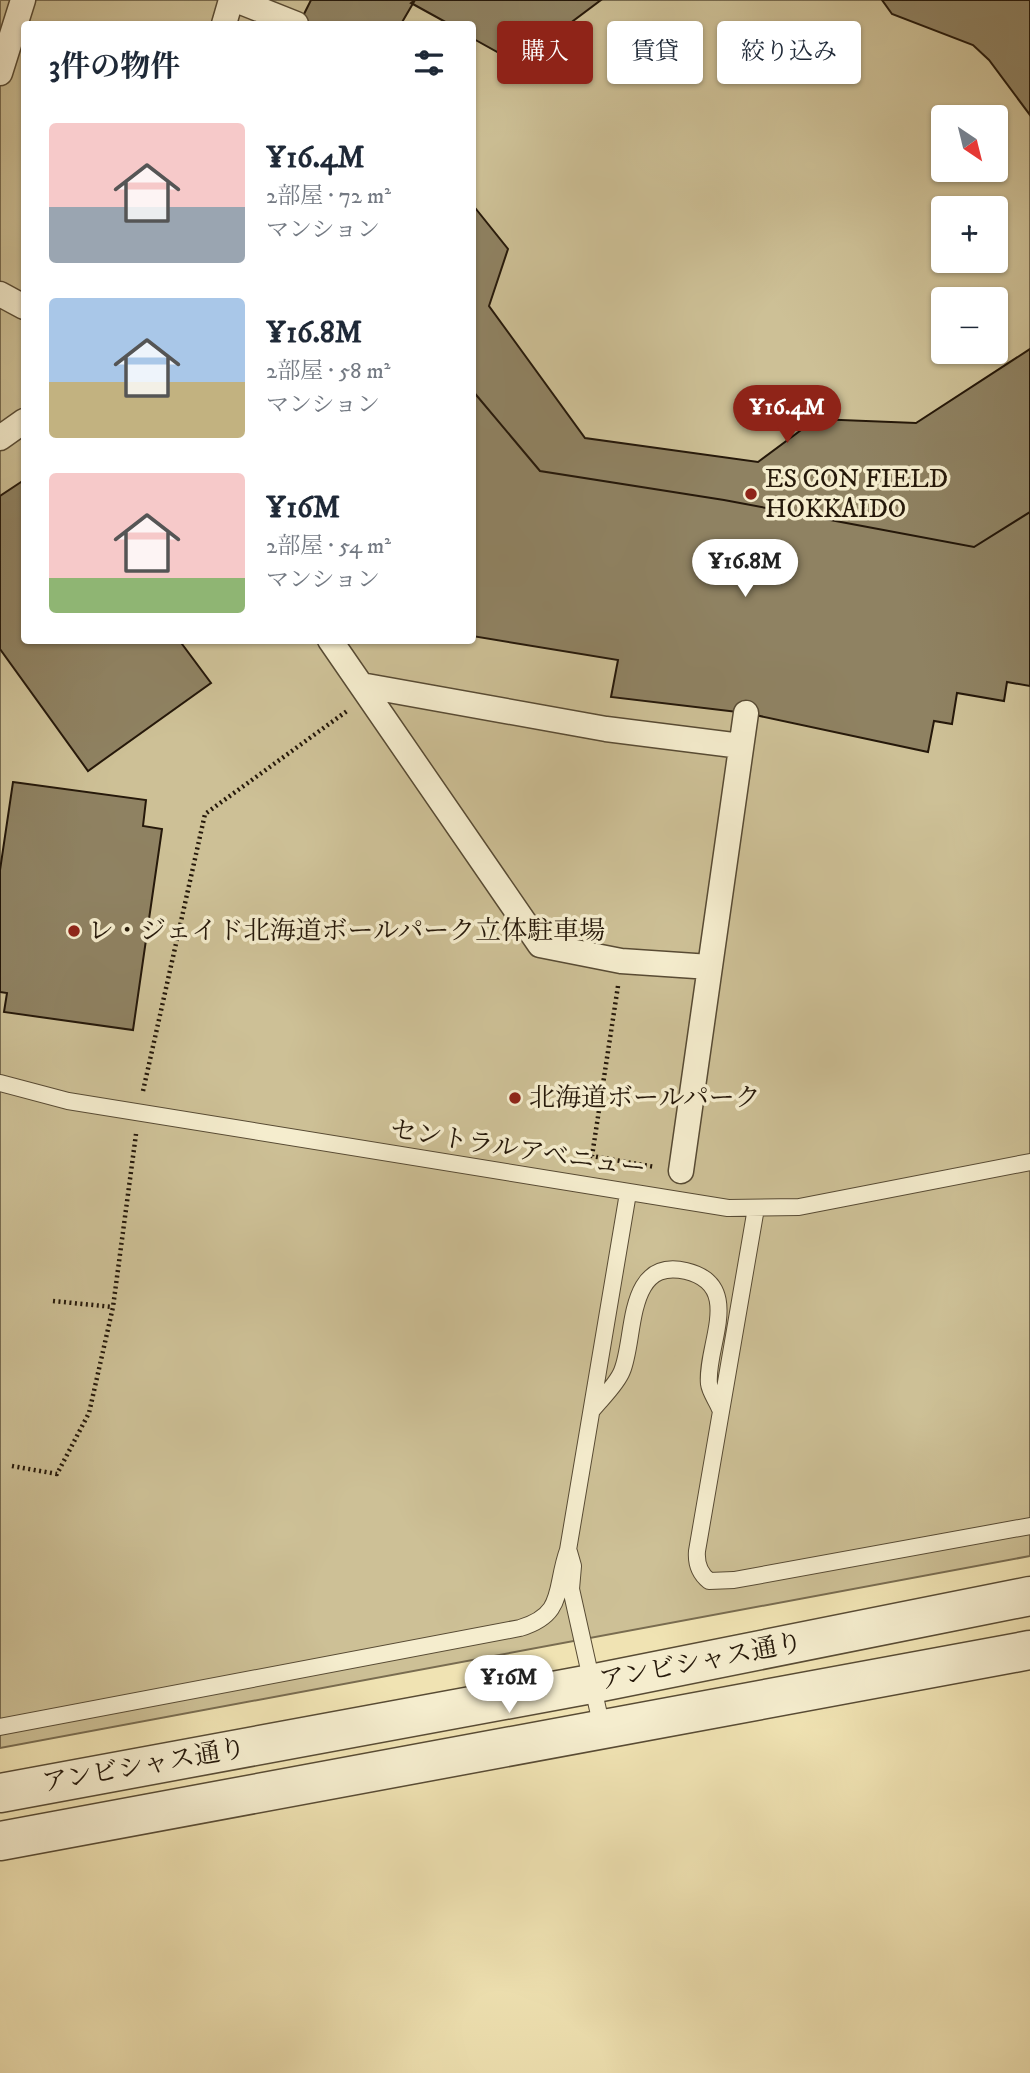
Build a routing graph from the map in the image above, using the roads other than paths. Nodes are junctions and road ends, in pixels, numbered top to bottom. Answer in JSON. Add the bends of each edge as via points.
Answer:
{"nodes":[{"id":1,"x":23,"y":0,"type":"edge"},
{"id":2,"x":233,"y":0,"type":"edge"},
{"id":3,"x":226,"y":21,"type":"edge"},
{"id":4,"x":288,"y":21,"type":"edge"},
{"id":5,"x":0,"y":73,"type":"edge"},
{"id":6,"x":0,"y":294,"type":"edge"},
{"id":7,"x":21,"y":305,"type":"edge"},
{"id":8,"x":21,"y":423,"type":"edge"},
{"id":9,"x":0,"y":438,"type":"edge"},
{"id":10,"x":333,"y":644,"type":"edge"},
{"id":11,"x":364,"y":690,"type":"junction"},
{"id":12,"x":746,"y":713,"type":"dead end"},
{"id":13,"x":741,"y":746,"type":"junction"},
{"id":14,"x":710,"y":967,"type":"junction"},
{"id":15,"x":0,"y":1083,"type":"edge"},
{"id":16,"x":1030,"y":1162,"type":"edge"},
{"id":17,"x":681,"y":1171,"type":"road end"},
{"id":18,"x":628,"y":1193,"type":"junction"},
{"id":19,"x":756,"y":1208,"type":"junction"},
{"id":20,"x":720,"y":1409,"type":"junction"},
{"id":21,"x":591,"y":1411,"type":"junction"},
{"id":22,"x":1030,"y":1526,"type":"edge"},
{"id":23,"x":568,"y":1550,"type":"junction"},
{"id":24,"x":1030,"y":1596,"type":"edge"},
{"id":25,"x":1030,"y":1650,"type":"edge"},
{"id":26,"x":591,"y":1684,"type":"junction"},
{"id":27,"x":0,"y":1727,"type":"edge"},
{"id":28,"x":602,"y":1728,"type":"junction"},
{"id":29,"x":0,"y":1793,"type":"edge"},
{"id":30,"x":0,"y":1841,"type":"edge"}],
"edges":[{"from":1,"to":5,"type":"street"},
{"from":2,"to":3,"type":"street"},
{"from":2,"to":4,"type":"street"},
{"from":6,"to":7,"type":"street"},
{"from":8,"to":9,"type":"street"},
{"from":10,"to":11,"type":"street"},
{"from":11,"to":13,"type":"street"},
{"from":11,"to":14,"type":"street","via":[[540,944],[621,961]]},
{"from":12,"to":13,"type":"street"},
{"from":13,"to":14,"type":"street"},
{"from":14,"to":17,"type":"street"},
{"from":15,"to":18,"type":"lane","name":"セントラルアベニュー","via":[[53,1098]]},
{"from":16,"to":19,"type":"lane","name":"セントラルアベニュー","via":[[799,1207]]},
{"from":18,"to":19,"type":"lane","name":"セントラルアベニュー"},
{"from":18,"to":21,"type":"lane"},
{"from":19,"to":20,"type":"lane"},
{"from":20,"to":21,"type":"lane","via":[[709,1384],[720,1310],[716,1296],[697,1275],[670,1270],[657,1275],[638,1294],[622,1371]]},
{"from":20,"to":22,"type":"lane","via":[[697,1560],[702,1576],[709,1581]]},
{"from":21,"to":23,"type":"lane"},
{"from":23,"to":26,"type":"lane"},
{"from":23,"to":27,"type":"lane","via":[[549,1614],[520,1628]]},
{"from":24,"to":26,"type":"street","name":"アンビシャス通り"},
{"from":25,"to":28,"type":"street","name":"アンビシャス通り"},
{"from":26,"to":28,"type":"lane"},
{"from":26,"to":29,"type":"street","name":"アンビシャス通り"},
{"from":28,"to":30,"type":"street","name":"アンビシャス通り"}]}
